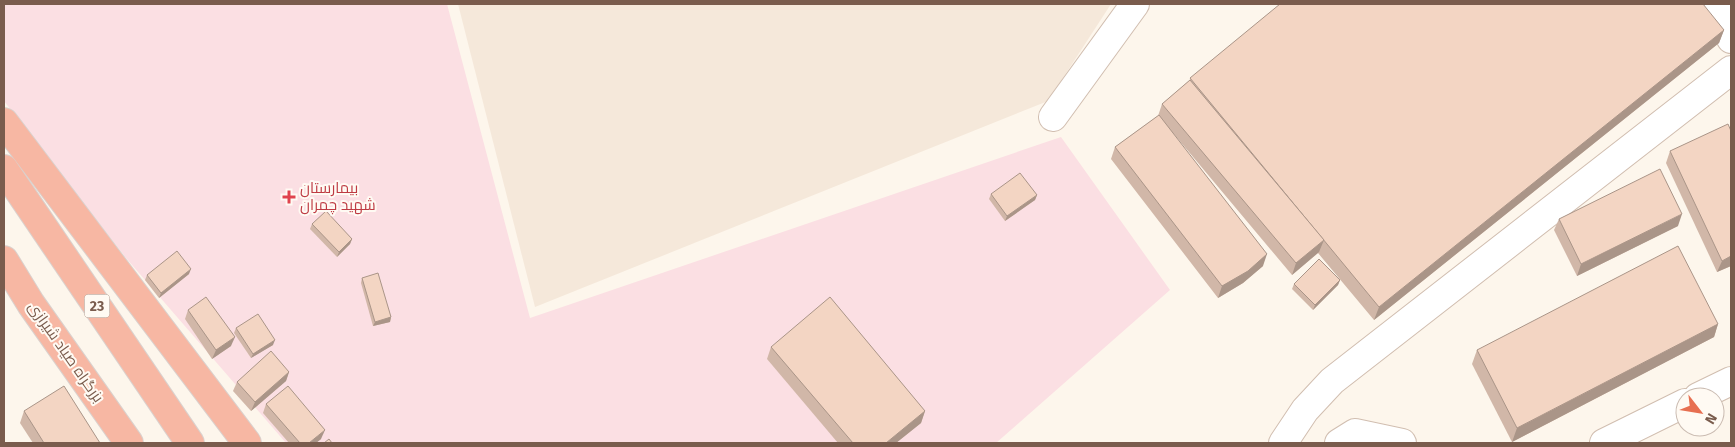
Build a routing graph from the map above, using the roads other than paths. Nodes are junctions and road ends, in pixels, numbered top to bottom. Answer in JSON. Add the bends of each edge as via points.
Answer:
{"nodes":[{"id":1,"x":1135,"y":4,"type":"edge"},
{"id":2,"x":1714,"y":4,"type":"edge"},
{"id":3,"x":1731,"y":39,"type":"edge"},
{"id":4,"x":1731,"y":70,"type":"edge"},
{"id":5,"x":1053,"y":117,"type":"dead end"},
{"id":6,"x":4,"y":122,"type":"edge"},
{"id":7,"x":4,"y":168,"type":"edge"},
{"id":8,"x":4,"y":260,"type":"edge"},
{"id":9,"x":1731,"y":381,"type":"edge"},
{"id":10,"x":1719,"y":387,"type":"edge"},
{"id":11,"x":1675,"y":408,"type":"edge"},
{"id":12,"x":129,"y":443,"type":"edge"},
{"id":13,"x":190,"y":443,"type":"edge"},
{"id":14,"x":247,"y":443,"type":"edge"},
{"id":15,"x":1283,"y":443,"type":"edge"},
{"id":16,"x":1339,"y":443,"type":"edge"},
{"id":17,"x":1402,"y":443,"type":"edge"},
{"id":18,"x":1604,"y":443,"type":"edge"}],
"edges":[{"from":1,"to":5,"type":"street"},
{"from":2,"to":3,"type":"street"},
{"from":4,"to":15,"type":"street","via":[[1332,381],[1305,410]]},
{"from":6,"to":14,"type":"highway"},
{"from":7,"to":13,"type":"highway","number":"23"},
{"from":8,"to":12,"type":"highway","name":"بزرگراه صیاد شیرازی","via":[[31,304]]},
{"from":9,"to":10,"type":"street"},
{"from":11,"to":18,"type":"street"},
{"from":16,"to":17,"type":"street","via":[[1355,433]]}]}
